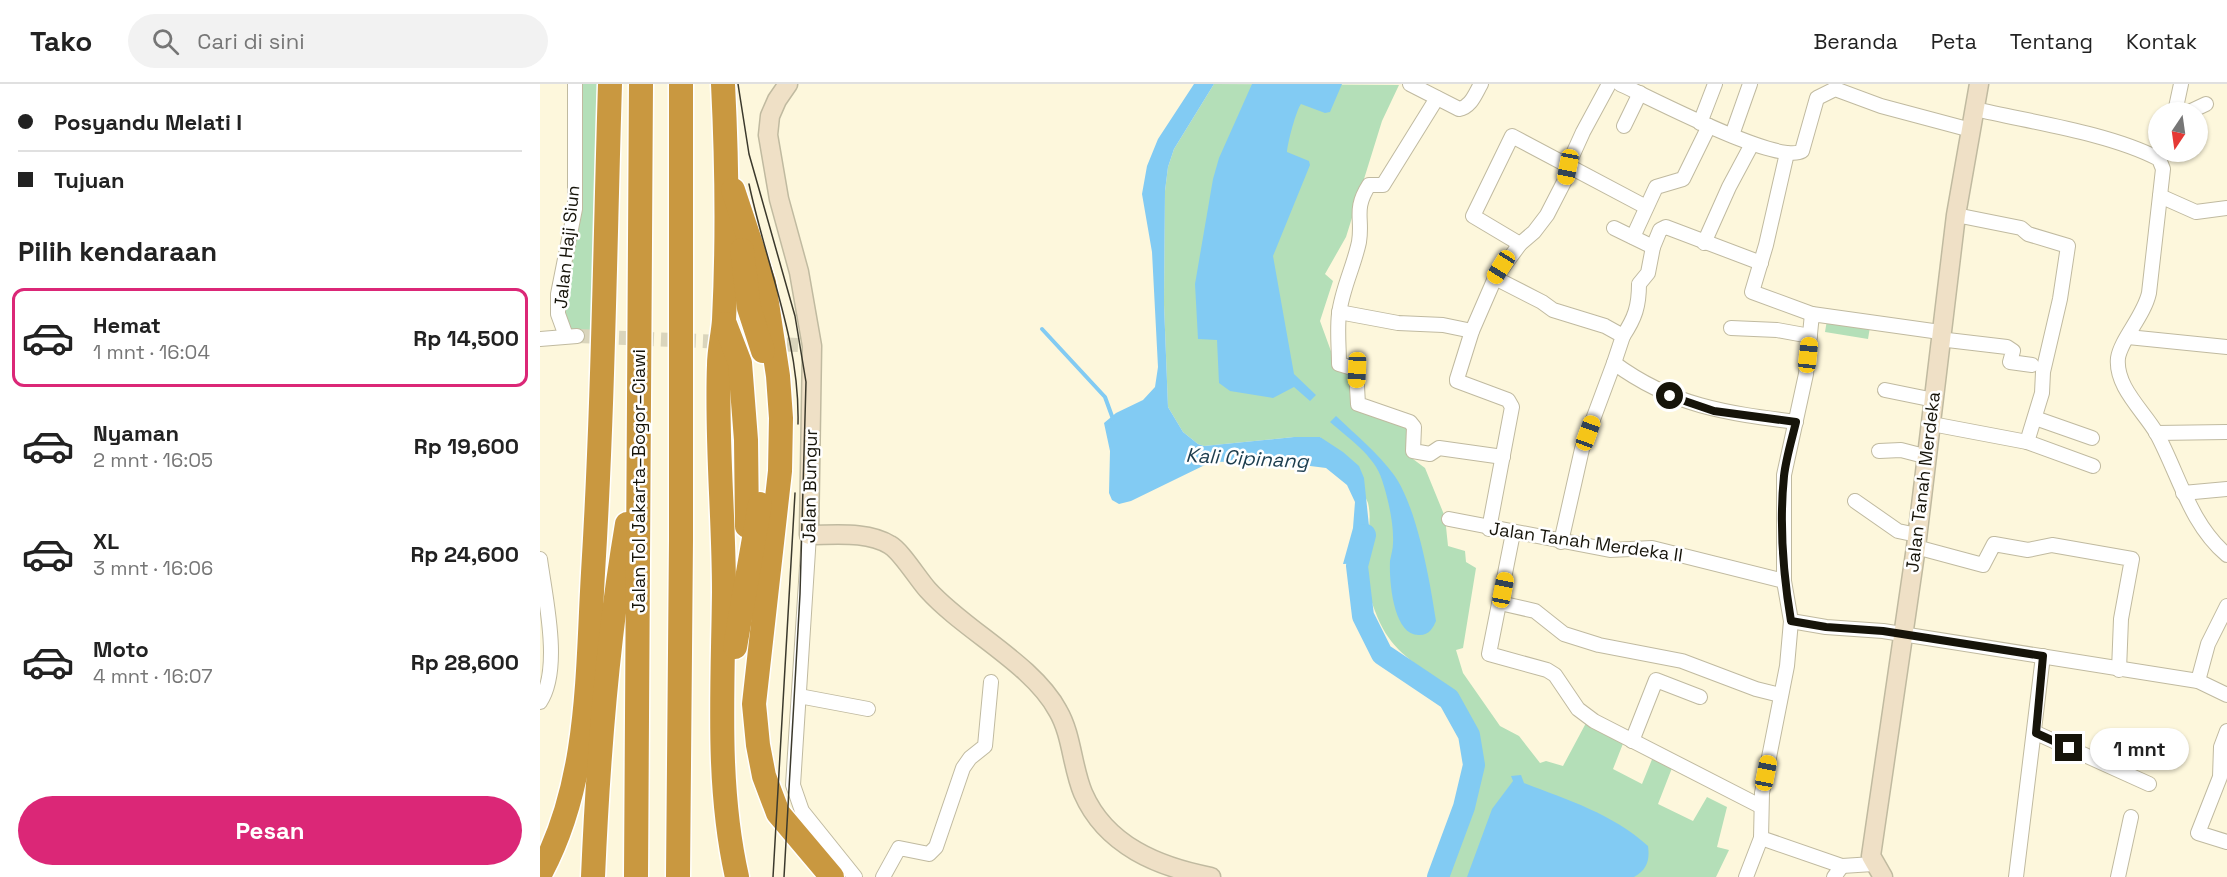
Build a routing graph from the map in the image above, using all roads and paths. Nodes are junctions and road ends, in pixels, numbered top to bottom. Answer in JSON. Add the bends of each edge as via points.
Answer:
{"nodes":[{"id":1,"x":575,"y":84,"type":"edge"},
{"id":2,"x":610,"y":84,"type":"edge"},
{"id":3,"x":641,"y":84,"type":"edge"},
{"id":4,"x":681,"y":84,"type":"edge"},
{"id":5,"x":723,"y":84,"type":"edge"},
{"id":6,"x":788,"y":84,"type":"edge"},
{"id":7,"x":1410,"y":84,"type":"edge"},
{"id":8,"x":1481,"y":84,"type":"edge"},
{"id":9,"x":1609,"y":84,"type":"edge"},
{"id":10,"x":1620,"y":84,"type":"edge"},
{"id":11,"x":1715,"y":84,"type":"edge"},
{"id":12,"x":1750,"y":84,"type":"edge"},
{"id":13,"x":1979,"y":84,"type":"edge"},
{"id":14,"x":2181,"y":84,"type":"edge"},
{"id":15,"x":1833,"y":87,"type":"edge"},
{"id":16,"x":1644,"y":91,"type":"edge"},
{"id":17,"x":1437,"y":98,"type":"junction"},
{"id":18,"x":2177,"y":102,"type":"edge"},
{"id":19,"x":1975,"y":109,"type":"junction"},
{"id":20,"x":1705,"y":124,"type":"junction"},
{"id":21,"x":1624,"y":126,"type":"dead end"},
{"id":22,"x":1971,"y":130,"type":"junction"},
{"id":23,"x":1732,"y":135,"type":"junction"},
{"id":24,"x":1752,"y":144,"type":"junction"},
{"id":25,"x":2148,"y":152,"type":"edge"},
{"id":26,"x":1787,"y":153,"type":"junction"},
{"id":27,"x":2162,"y":162,"type":"edge"},
{"id":28,"x":1568,"y":167,"type":"junction"},
{"id":29,"x":727,"y":172,"type":"junction"},
{"id":30,"x":2160,"y":196,"type":"junction"},
{"id":31,"x":727,"y":201,"type":"junction"},
{"id":32,"x":1646,"y":207,"type":"junction"},
{"id":33,"x":2227,"y":208,"type":"edge"},
{"id":34,"x":1956,"y":215,"type":"junction"},
{"id":35,"x":1614,"y":228,"type":"dead end"},
{"id":36,"x":1633,"y":237,"type":"junction"},
{"id":37,"x":1704,"y":243,"type":"junction"},
{"id":38,"x":1520,"y":244,"type":"junction"},
{"id":39,"x":1653,"y":247,"type":"junction"},
{"id":40,"x":1761,"y":263,"type":"junction"},
{"id":41,"x":1495,"y":278,"type":"junction"},
{"id":42,"x":1339,"y":312,"type":"junction"},
{"id":43,"x":1812,"y":314,"type":"junction"},
{"id":44,"x":724,"y":322,"type":"junction"},
{"id":45,"x":1731,"y":328,"type":"dead end"},
{"id":46,"x":1472,"y":331,"type":"junction"},
{"id":47,"x":1940,"y":335,"type":"junction"},
{"id":48,"x":1623,"y":336,"type":"junction"},
{"id":49,"x":1810,"y":336,"type":"junction"},
{"id":50,"x":2128,"y":337,"type":"junction"},
{"id":51,"x":540,"y":339,"type":"edge"},
{"id":52,"x":2227,"y":348,"type":"edge"},
{"id":53,"x":1614,"y":363,"type":"junction"},
{"id":54,"x":2032,"y":365,"type":"dead end"},
{"id":55,"x":1885,"y":390,"type":"dead end"},
{"id":56,"x":1934,"y":400,"type":"junction"},
{"id":57,"x":2035,"y":418,"type":"junction"},
{"id":58,"x":1796,"y":422,"type":"junction"},
{"id":59,"x":1932,"y":424,"type":"junction"},
{"id":60,"x":2227,"y":432,"type":"edge"},
{"id":61,"x":2156,"y":433,"type":"junction"},
{"id":62,"x":2092,"y":438,"type":"dead end"},
{"id":63,"x":2027,"y":442,"type":"junction"},
{"id":64,"x":1879,"y":451,"type":"dead end"},
{"id":65,"x":639,"y":455,"type":"junction"},
{"id":66,"x":1503,"y":457,"type":"junction"},
{"id":67,"x":1928,"y":457,"type":"junction"},
{"id":68,"x":2093,"y":466,"type":"dead end"},
{"id":69,"x":2227,"y":489,"type":"edge"},
{"id":70,"x":2183,"y":493,"type":"junction"},
{"id":71,"x":1855,"y":501,"type":"dead end"},
{"id":72,"x":1449,"y":519,"type":"dead end"},
{"id":73,"x":1489,"y":529,"type":"junction"},
{"id":74,"x":1513,"y":533,"type":"junction"},
{"id":75,"x":809,"y":535,"type":"junction"},
{"id":76,"x":1917,"y":541,"type":"junction"},
{"id":77,"x":1561,"y":542,"type":"junction"},
{"id":78,"x":2227,"y":555,"type":"edge"},
{"id":79,"x":540,"y":565,"type":"edge"},
{"id":80,"x":748,"y":580,"type":"junction"},
{"id":81,"x":1784,"y":581,"type":"junction"},
{"id":82,"x":1500,"y":603,"type":"junction"},
{"id":83,"x":2227,"y":606,"type":"edge"},
{"id":84,"x":1791,"y":621,"type":"junction"},
{"id":85,"x":1903,"y":634,"type":"junction"},
{"id":86,"x":2043,"y":656,"type":"junction"},
{"id":87,"x":2120,"y":670,"type":"junction"},
{"id":88,"x":2198,"y":681,"type":"junction"},
{"id":89,"x":991,"y":682,"type":"dead end"},
{"id":90,"x":1780,"y":695,"type":"junction"},
{"id":91,"x":2227,"y":695,"type":"edge"},
{"id":92,"x":799,"y":696,"type":"junction"},
{"id":93,"x":1700,"y":697,"type":"dead end"},
{"id":94,"x":540,"y":702,"type":"edge"},
{"id":95,"x":723,"y":705,"type":"junction"},
{"id":96,"x":868,"y":709,"type":"dead end"},
{"id":97,"x":2227,"y":731,"type":"edge"},
{"id":98,"x":2036,"y":733,"type":"junction"},
{"id":99,"x":1632,"y":741,"type":"junction"},
{"id":100,"x":2149,"y":784,"type":"dead end"},
{"id":101,"x":1760,"y":806,"type":"junction"},
{"id":102,"x":2131,"y":817,"type":"dead end"},
{"id":103,"x":1761,"y":838,"type":"junction"},
{"id":104,"x":2227,"y":842,"type":"edge"},
{"id":105,"x":1878,"y":870,"type":"edge"},
{"id":106,"x":1838,"y":871,"type":"edge"},
{"id":107,"x":540,"y":874,"type":"edge"},
{"id":108,"x":593,"y":877,"type":"edge"},
{"id":109,"x":636,"y":877,"type":"edge"},
{"id":110,"x":678,"y":877,"type":"edge"},
{"id":111,"x":737,"y":877,"type":"edge"},
{"id":112,"x":832,"y":877,"type":"edge"},
{"id":113,"x":855,"y":877,"type":"edge"},
{"id":114,"x":883,"y":877,"type":"edge"},
{"id":115,"x":1211,"y":877,"type":"edge"},
{"id":116,"x":1746,"y":877,"type":"edge"},
{"id":117,"x":2016,"y":877,"type":"edge"},
{"id":118,"x":2118,"y":877,"type":"edge"}],
"edges":[{"from":1,"to":51,"type":"street","name":"Jalan Haji Siun","via":[[575,209],[558,294],[558,314],[571,336]]},
{"from":2,"to":107,"type":"highway","via":[[599,480],[587,712],[566,808]]},
{"from":3,"to":65,"type":"highway","name":"Jalan Tol Jakarta–Bogor–Ciawi"},
{"from":4,"to":110,"type":"highway"},
{"from":5,"to":29,"type":"highway"},
{"from":6,"to":75,"type":"street","name":"Jalan Bungur","via":[[770,116],[768,135],[779,199],[799,272],[805,346]]},
{"from":7,"to":17,"type":"street"},
{"from":8,"to":17,"type":"street","via":[[1465,108]]},
{"from":9,"to":28,"type":"street"},
{"from":10,"to":16,"type":"street"},
{"from":11,"to":20,"type":"street"},
{"from":12,"to":23,"type":"street"},
{"from":13,"to":19,"type":"street","name":"Jalan Tanah Merdeka"},
{"from":14,"to":18,"type":"street"},
{"from":15,"to":22,"type":"street","via":[[1881,106]]},
{"from":15,"to":26,"type":"street","via":[[1817,98],[1802,151]]},
{"from":16,"to":20,"type":"street"},
{"from":16,"to":21,"type":"street"},
{"from":17,"to":42,"type":"street","via":[[1383,185],[1367,187],[1358,211],[1359,244]]},
{"from":19,"to":22,"type":"street","name":"Jalan Tanah Merdeka"},
{"from":19,"to":25,"type":"street"},
{"from":20,"to":23,"type":"street"},
{"from":20,"to":32,"type":"street","via":[[1686,174],[1680,181],[1658,184]]},
{"from":22,"to":34,"type":"street","name":"Jalan Tanah Merdeka"},
{"from":23,"to":24,"type":"street"},
{"from":24,"to":26,"type":"street"},
{"from":24,"to":37,"type":"street"},
{"from":26,"to":40,"type":"street"},
{"from":27,"to":30,"type":"street"},
{"from":28,"to":32,"type":"street"},
{"from":28,"to":38,"type":"street","via":[[1547,215]]},
{"from":28,"to":38,"type":"street","via":[[1511,137],[1473,216]]},
{"from":29,"to":31,"type":"highway"},
{"from":29,"to":112,"type":"highway","via":[[764,283],[781,418],[780,471],[754,704],[758,745],[778,813]]},
{"from":30,"to":33,"type":"street","via":[[2196,212]]},
{"from":30,"to":50,"type":"street","via":[[2149,293],[2145,309]]},
{"from":31,"to":44,"type":"highway"},
{"from":31,"to":80,"type":"highway","via":[[742,248],[748,308],[766,362],[767,465]]},
{"from":32,"to":36,"type":"street"},
{"from":34,"to":47,"type":"street","name":"Jalan Tanah Merdeka"},
{"from":34,"to":57,"type":"street","via":[[2021,228],[2028,234],[2068,246]]},
{"from":35,"to":36,"type":"street"},
{"from":36,"to":39,"type":"street"},
{"from":37,"to":39,"type":"street","via":[[1662,227]]},
{"from":37,"to":40,"type":"street"},
{"from":38,"to":41,"type":"street"},
{"from":39,"to":48,"type":"street","via":[[1650,270],[1639,284],[1636,316]]},
{"from":40,"to":43,"type":"street","via":[[1752,292]]},
{"from":41,"to":46,"type":"street"},
{"from":41,"to":48,"type":"street","via":[[1553,310],[1605,326]]},
{"from":42,"to":46,"type":"street"},
{"from":42,"to":66,"type":"street","via":[[1339,364],[1356,369],[1358,404],[1410,422],[1414,427],[1413,451],[1430,454],[1439,448]]},
{"from":43,"to":47,"type":"street"},
{"from":43,"to":49,"type":"street"},
{"from":44,"to":80,"type":"highway","via":[[740,363],[746,440]]},
{"from":44,"to":95,"type":"highway","via":[[719,363]]},
{"from":45,"to":49,"type":"street"},
{"from":46,"to":66,"type":"street","via":[[1457,380],[1511,403]]},
{"from":47,"to":54,"type":"street","via":[[2007,347],[2013,351],[2010,362]]},
{"from":47,"to":56,"type":"street","name":"Jalan Tanah Merdeka"},
{"from":48,"to":53,"type":"street"},
{"from":49,"to":58,"type":"street"},
{"from":50,"to":52,"type":"street"},
{"from":50,"to":61,"type":"street","via":[[2118,357],[2119,371],[2126,389]]},
{"from":53,"to":58,"type":"street","via":[[1639,382],[1691,404],[1714,411]]},
{"from":53,"to":77,"type":"street","via":[[1582,449]]},
{"from":55,"to":56,"type":"street"},
{"from":56,"to":59,"type":"street","name":"Jalan Tanah Merdeka"},
{"from":57,"to":62,"type":"street"},
{"from":57,"to":63,"type":"street"},
{"from":58,"to":81,"type":"street","via":[[1784,475]]},
{"from":59,"to":63,"type":"street"},
{"from":59,"to":67,"type":"street","name":"Jalan Tanah Merdeka"},
{"from":60,"to":61,"type":"street"},
{"from":61,"to":70,"type":"street"},
{"from":63,"to":68,"type":"street"},
{"from":64,"to":67,"type":"street","via":[[1901,450]]},
{"from":65,"to":108,"type":"highway","via":[[616,586],[597,776]]},
{"from":65,"to":109,"type":"highway","name":"Jalan Tol Jakarta–Bogor–Ciawi"},
{"from":66,"to":73,"type":"street"},
{"from":67,"to":76,"type":"street","name":"Jalan Tanah Merdeka"},
{"from":69,"to":70,"type":"street"},
{"from":70,"to":78,"type":"street","via":[[2211,542]]},
{"from":71,"to":76,"type":"street"},
{"from":72,"to":73,"type":"street","name":"Jalan Tanah Merdeka II"},
{"from":73,"to":74,"type":"street","name":"Jalan Tanah Merdeka II"},
{"from":74,"to":77,"type":"street","name":"Jalan Tanah Merdeka II"},
{"from":74,"to":82,"type":"street"},
{"from":75,"to":92,"type":"street","name":"Jalan Bungur"},
{"from":75,"to":115,"type":"street","via":[[853,536],[892,545],[934,597],[1041,685],[1059,712],[1083,793],[1107,831],[1152,860]]},
{"from":76,"to":85,"type":"street","name":"Jalan Tanah Merdeka"},
{"from":76,"to":87,"type":"street","via":[[1983,565],[1994,544],[2028,550],[2052,545],[2132,559],[2121,619]]},
{"from":77,"to":81,"type":"street","name":"Jalan Tanah Merdeka II","via":[[1610,550],[1652,548]]},
{"from":79,"to":94,"type":"street","via":[[550,673],[547,692]]},
{"from":80,"to":95,"type":"highway"},
{"from":81,"to":84,"type":"street"},
{"from":82,"to":90,"type":"street","via":[[1535,611],[1564,634],[1682,661]]},
{"from":82,"to":99,"type":"street","via":[[1489,654],[1547,670],[1555,675],[1578,709]]},
{"from":83,"to":88,"type":"street","via":[[2208,644]]},
{"from":84,"to":85,"type":"street"},
{"from":84,"to":90,"type":"street"},
{"from":85,"to":86,"type":"street"},
{"from":85,"to":105,"type":"street","name":"Jalan Tanah Merdeka","via":[[1871,856]]},
{"from":86,"to":87,"type":"street"},
{"from":86,"to":98,"type":"street"},
{"from":87,"to":88,"type":"street"},
{"from":88,"to":91,"type":"street"},
{"from":89,"to":114,"type":"street","via":[[985,746],[963,768],[933,851],[929,854],[899,848]]},
{"from":90,"to":101,"type":"street"},
{"from":92,"to":96,"type":"street"},
{"from":92,"to":113,"type":"street","name":"Jalan Bungur","via":[[793,785],[802,812]]},
{"from":93,"to":99,"type":"street","via":[[1656,680]]},
{"from":95,"to":111,"type":"highway","via":[[725,810]]},
{"from":97,"to":104,"type":"street","via":[[2221,747],[2220,777],[2198,833]]},
{"from":98,"to":100,"type":"street"},
{"from":98,"to":117,"type":"street"},
{"from":99,"to":101,"type":"street"},
{"from":101,"to":103,"type":"street"},
{"from":102,"to":118,"type":"street"},
{"from":103,"to":106,"type":"street"},
{"from":103,"to":116,"type":"street"},
{"from":105,"to":106,"type":"street"}]}
